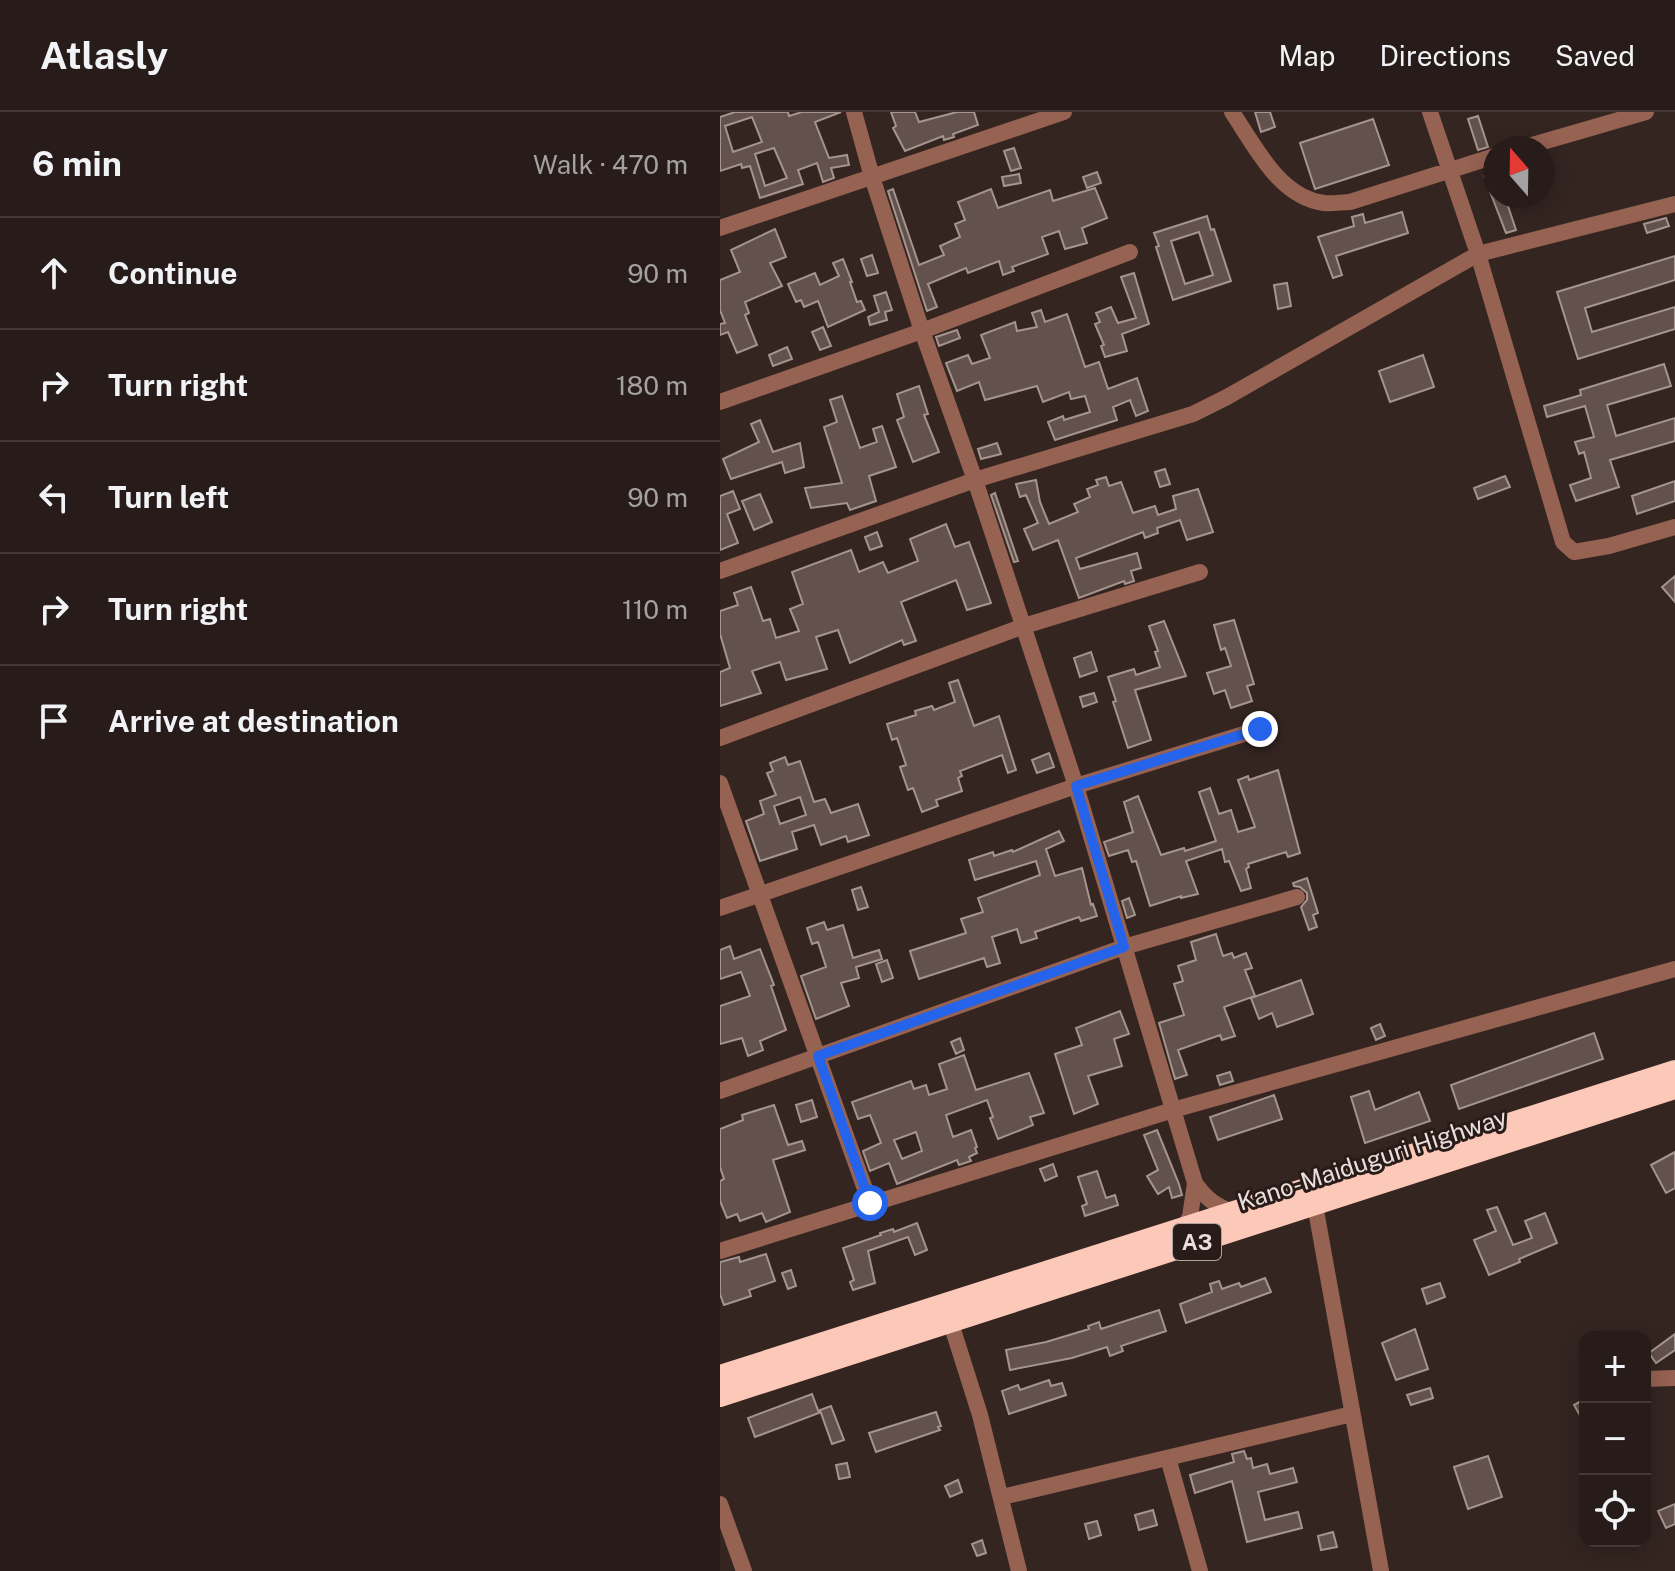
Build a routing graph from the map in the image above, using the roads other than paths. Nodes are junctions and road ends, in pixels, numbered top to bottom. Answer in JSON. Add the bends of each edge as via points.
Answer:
{"nodes":[{"id":1,"x":854,"y":112,"type":"edge"},
{"id":2,"x":1064,"y":112,"type":"edge"},
{"id":3,"x":1232,"y":112,"type":"edge"},
{"id":4,"x":1430,"y":112,"type":"edge"},
{"id":5,"x":1646,"y":112,"type":"edge"},
{"id":6,"x":1555,"y":138,"type":"edge"},
{"id":7,"x":1483,"y":159,"type":"edge"},
{"id":8,"x":1449,"y":169,"type":"junction"},
{"id":9,"x":872,"y":177,"type":"junction"},
{"id":10,"x":1675,"y":204,"type":"edge"},
{"id":11,"x":720,"y":228,"type":"edge"},
{"id":12,"x":1130,"y":252,"type":"dead end"},
{"id":13,"x":1478,"y":254,"type":"junction"},
{"id":14,"x":922,"y":331,"type":"junction"},
{"id":15,"x":720,"y":402,"type":"edge"},
{"id":16,"x":975,"y":480,"type":"junction"},
{"id":17,"x":1675,"y":527,"type":"edge"},
{"id":18,"x":720,"y":571,"type":"edge"},
{"id":19,"x":1200,"y":572,"type":"dead end"},
{"id":20,"x":1024,"y":626,"type":"junction"},
{"id":21,"x":1260,"y":729,"type":"dead end"},
{"id":22,"x":720,"y":738,"type":"edge"},
{"id":23,"x":720,"y":783,"type":"edge"},
{"id":24,"x":1076,"y":786,"type":"junction"},
{"id":25,"x":759,"y":894,"type":"junction"},
{"id":26,"x":1297,"y":897,"type":"dead end"},
{"id":27,"x":720,"y":908,"type":"edge"},
{"id":28,"x":1124,"y":947,"type":"junction"},
{"id":29,"x":1675,"y":969,"type":"edge"},
{"id":30,"x":818,"y":1056,"type":"junction"},
{"id":31,"x":1675,"y":1071,"type":"edge"},
{"id":32,"x":1675,"y":1088,"type":"edge"},
{"id":33,"x":720,"y":1091,"type":"edge"},
{"id":34,"x":1173,"y":1110,"type":"junction"},
{"id":35,"x":1195,"y":1183,"type":"junction"},
{"id":36,"x":870,"y":1203,"type":"junction"},
{"id":37,"x":1315,"y":1205,"type":"junction"},
{"id":38,"x":1235,"y":1213,"type":"junction"},
{"id":39,"x":1182,"y":1230,"type":"junction"},
{"id":40,"x":720,"y":1251,"type":"edge"},
{"id":41,"x":948,"y":1313,"type":"junction"},
{"id":42,"x":720,"y":1376,"type":"edge"},
{"id":43,"x":1675,"y":1378,"type":"edge"},
{"id":44,"x":1651,"y":1379,"type":"edge"},
{"id":45,"x":720,"y":1396,"type":"edge"},
{"id":46,"x":1352,"y":1414,"type":"junction"},
{"id":47,"x":1168,"y":1458,"type":"junction"},
{"id":48,"x":1002,"y":1497,"type":"junction"},
{"id":49,"x":720,"y":1504,"type":"edge"},
{"id":50,"x":735,"y":1547,"type":"junction"},
{"id":51,"x":720,"y":1559,"type":"edge"},
{"id":52,"x":744,"y":1571,"type":"edge"},
{"id":53,"x":1019,"y":1571,"type":"edge"},
{"id":54,"x":1200,"y":1571,"type":"edge"},
{"id":55,"x":1381,"y":1571,"type":"edge"}],
"edges":[{"from":1,"to":9,"type":"street"},
{"from":2,"to":9,"type":"street"},
{"from":3,"to":8,"type":"street","via":[[1285,184],[1324,203],[1350,202]]},
{"from":4,"to":8,"type":"street"},
{"from":5,"to":6,"type":"street"},
{"from":7,"to":8,"type":"street"},
{"from":8,"to":13,"type":"street"},
{"from":9,"to":11,"type":"street"},
{"from":9,"to":14,"type":"street"},
{"from":10,"to":13,"type":"street"},
{"from":12,"to":14,"type":"street"},
{"from":13,"to":16,"type":"street","via":[[1179,419]]},
{"from":13,"to":17,"type":"street","via":[[1563,542],[1574,552],[1584,551]]},
{"from":14,"to":15,"type":"street"},
{"from":14,"to":16,"type":"street"},
{"from":16,"to":18,"type":"street"},
{"from":16,"to":20,"type":"street"},
{"from":19,"to":20,"type":"street"},
{"from":20,"to":22,"type":"street"},
{"from":20,"to":24,"type":"street"},
{"from":21,"to":24,"type":"street"},
{"from":23,"to":25,"type":"street"},
{"from":24,"to":25,"type":"street"},
{"from":24,"to":28,"type":"street"},
{"from":25,"to":27,"type":"street"},
{"from":25,"to":30,"type":"street"},
{"from":26,"to":28,"type":"street"},
{"from":28,"to":30,"type":"street"},
{"from":28,"to":34,"type":"street"},
{"from":29,"to":34,"type":"street"},
{"from":30,"to":33,"type":"street"},
{"from":30,"to":36,"type":"street"},
{"from":31,"to":38,"type":"highway","name":"Kano-Maiduguri Highway","number":"A3"},
{"from":32,"to":37,"type":"highway","name":"Kano-Maiduguri Highway","number":"A3"},
{"from":34,"to":35,"type":"street"},
{"from":34,"to":36,"type":"street"},
{"from":35,"to":38,"type":"street","via":[[1218,1207]]},
{"from":35,"to":39,"type":"street","via":[[1190,1217]]},
{"from":36,"to":40,"type":"street"},
{"from":37,"to":41,"type":"highway","name":"Kano-Maiduguri Highway","number":"A3"},
{"from":37,"to":46,"type":"street"},
{"from":38,"to":39,"type":"highway","name":"Kano-Maiduguri Highway","number":"A3"},
{"from":39,"to":41,"type":"highway","name":"Kano-Maiduguri Highway","number":"A3"},
{"from":41,"to":42,"type":"highway","name":"Kano-Maiduguri Highway","number":"A3"},
{"from":41,"to":45,"type":"highway","name":"Kano-Maiduguri Highway","number":"A3"},
{"from":41,"to":48,"type":"street"},
{"from":43,"to":44,"type":"street"},
{"from":46,"to":47,"type":"street"},
{"from":46,"to":55,"type":"street"},
{"from":47,"to":48,"type":"street"},
{"from":47,"to":54,"type":"street"},
{"from":48,"to":53,"type":"street"},
{"from":49,"to":50,"type":"street"},
{"from":50,"to":51,"type":"street"},
{"from":50,"to":52,"type":"street"}]}
